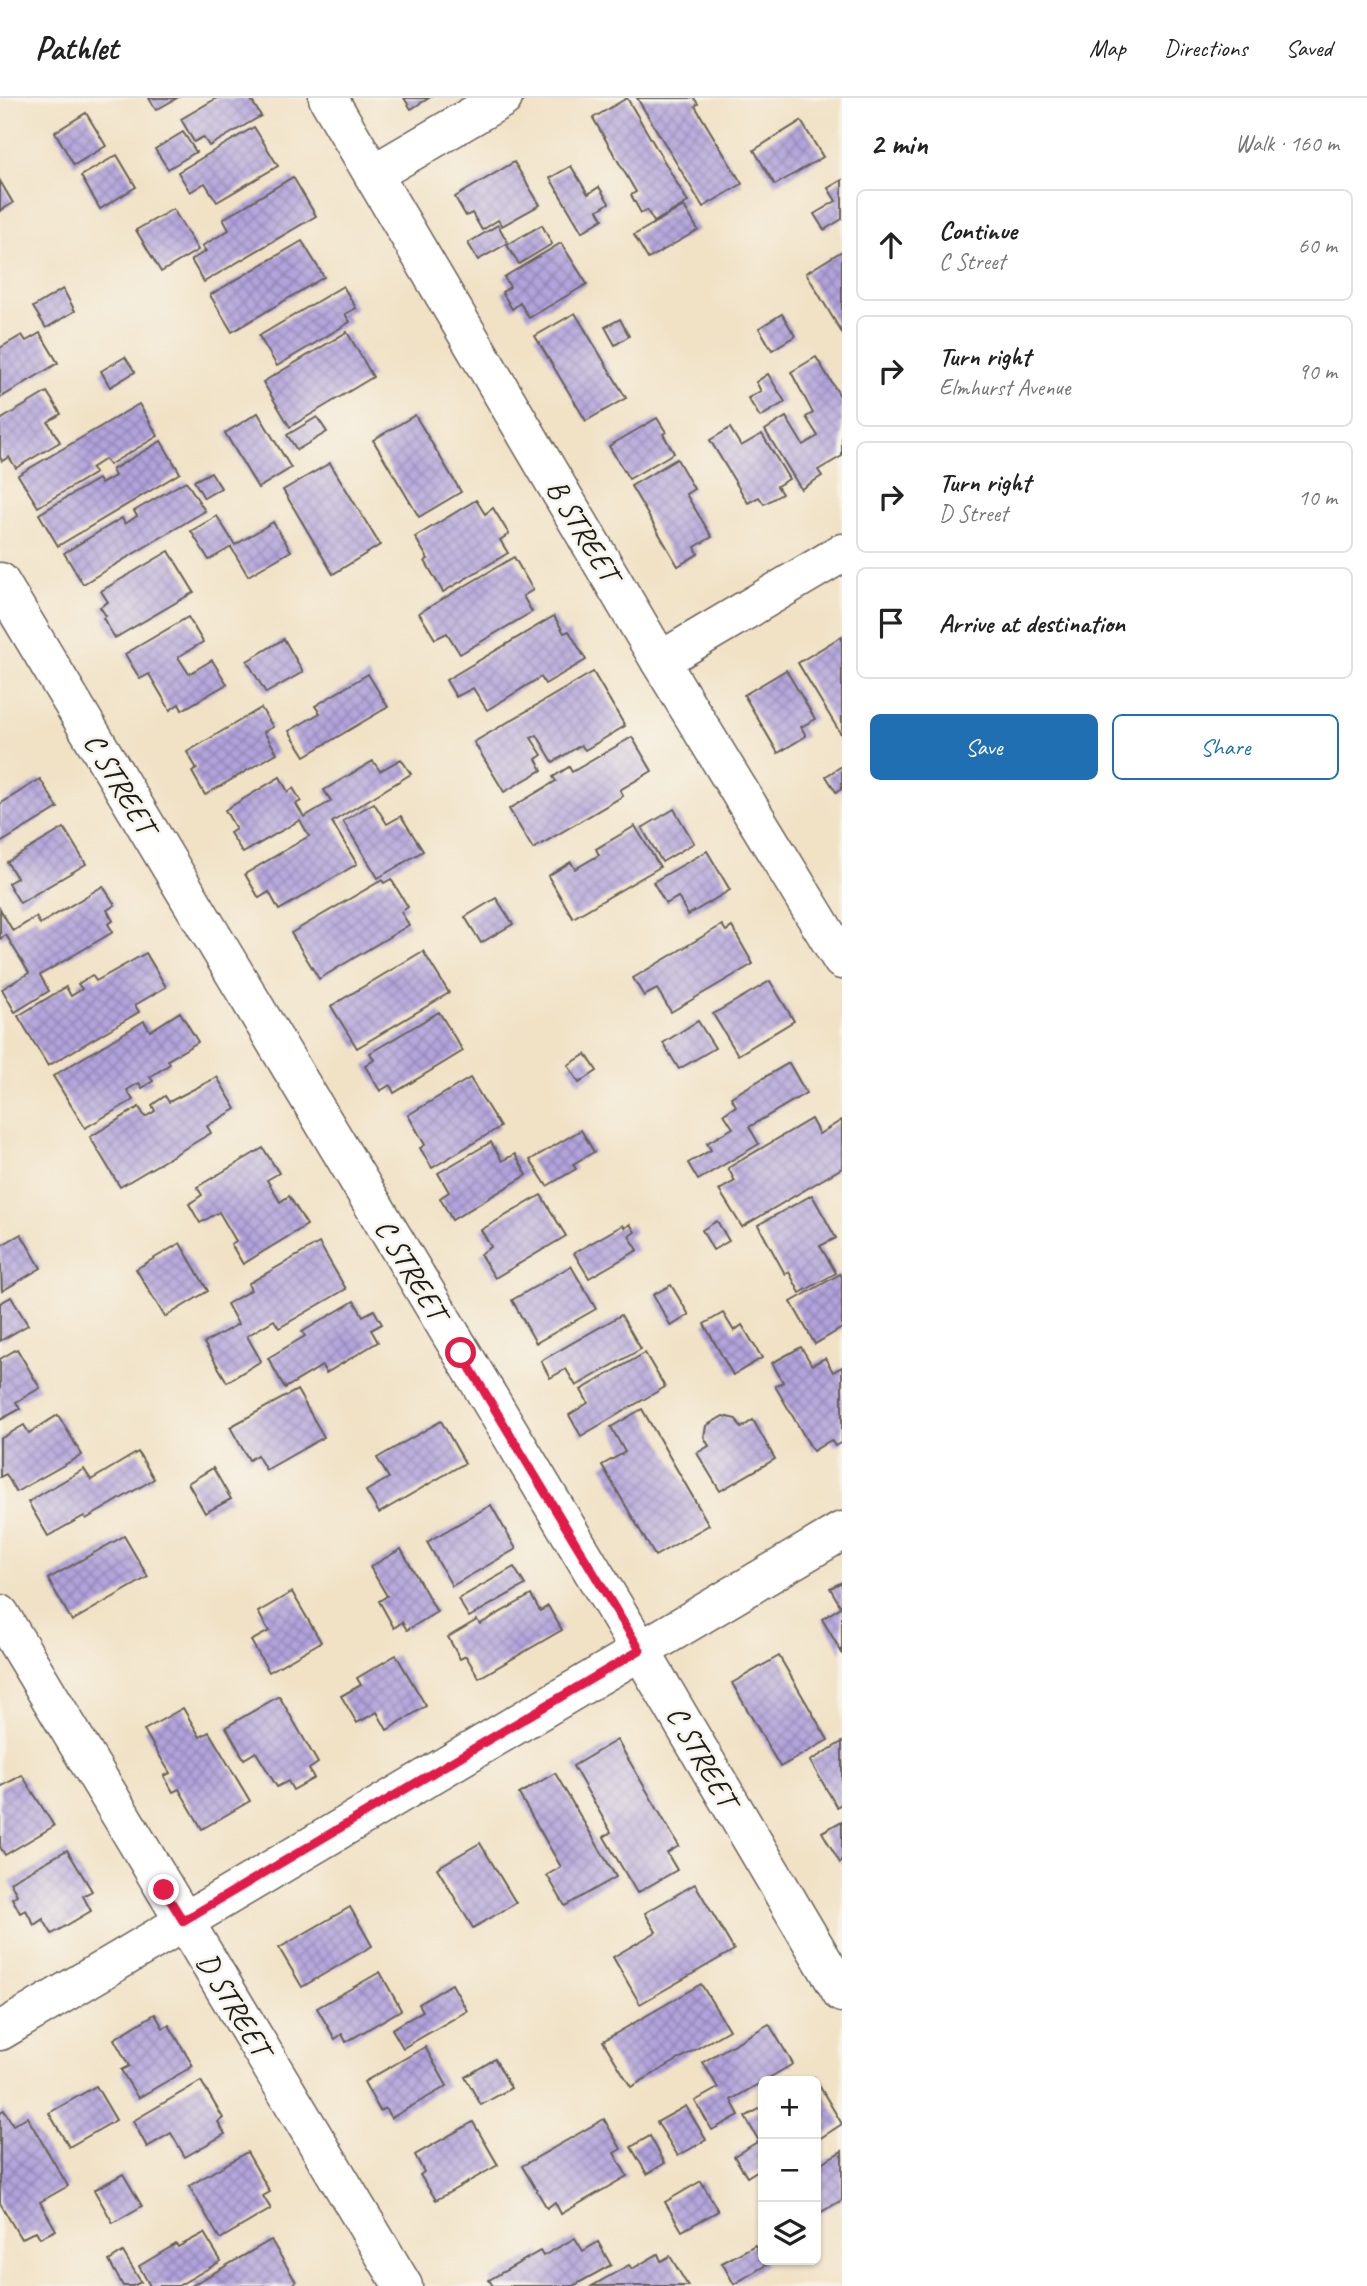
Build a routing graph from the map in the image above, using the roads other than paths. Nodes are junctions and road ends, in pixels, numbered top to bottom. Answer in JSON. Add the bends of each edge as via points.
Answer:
{"nodes":[{"id":1,"x":328,"y":98,"type":"edge"},
{"id":2,"x":503,"y":98,"type":"edge"},
{"id":3,"x":373,"y":174,"type":"junction"},
{"id":4,"x":842,"y":554,"type":"edge"},
{"id":5,"x":0,"y":582,"type":"edge"},
{"id":6,"x":660,"y":661,"type":"junction"},
{"id":7,"x":842,"y":960,"type":"edge"},
{"id":8,"x":842,"y":1531,"type":"edge"},
{"id":9,"x":0,"y":1614,"type":"edge"},
{"id":10,"x":640,"y":1650,"type":"junction"},
{"id":11,"x":183,"y":1921,"type":"junction"},
{"id":12,"x":842,"y":1993,"type":"edge"},
{"id":13,"x":0,"y":2031,"type":"edge"},
{"id":14,"x":403,"y":2286,"type":"edge"}],
"edges":[{"from":1,"to":3,"type":"street","name":"B STREET"},
{"from":2,"to":3,"type":"street"},
{"from":3,"to":6,"type":"street","name":"B STREET"},
{"from":4,"to":6,"type":"street"},
{"from":5,"to":10,"type":"street","name":"C STREET"},
{"from":6,"to":7,"type":"street","name":"B STREET"},
{"from":8,"to":10,"type":"street"},
{"from":9,"to":11,"type":"street","name":"D STREET"},
{"from":10,"to":11,"type":"street"},
{"from":10,"to":12,"type":"street","name":"C STREET"},
{"from":11,"to":13,"type":"street"},
{"from":11,"to":14,"type":"street","name":"D STREET"}]}
